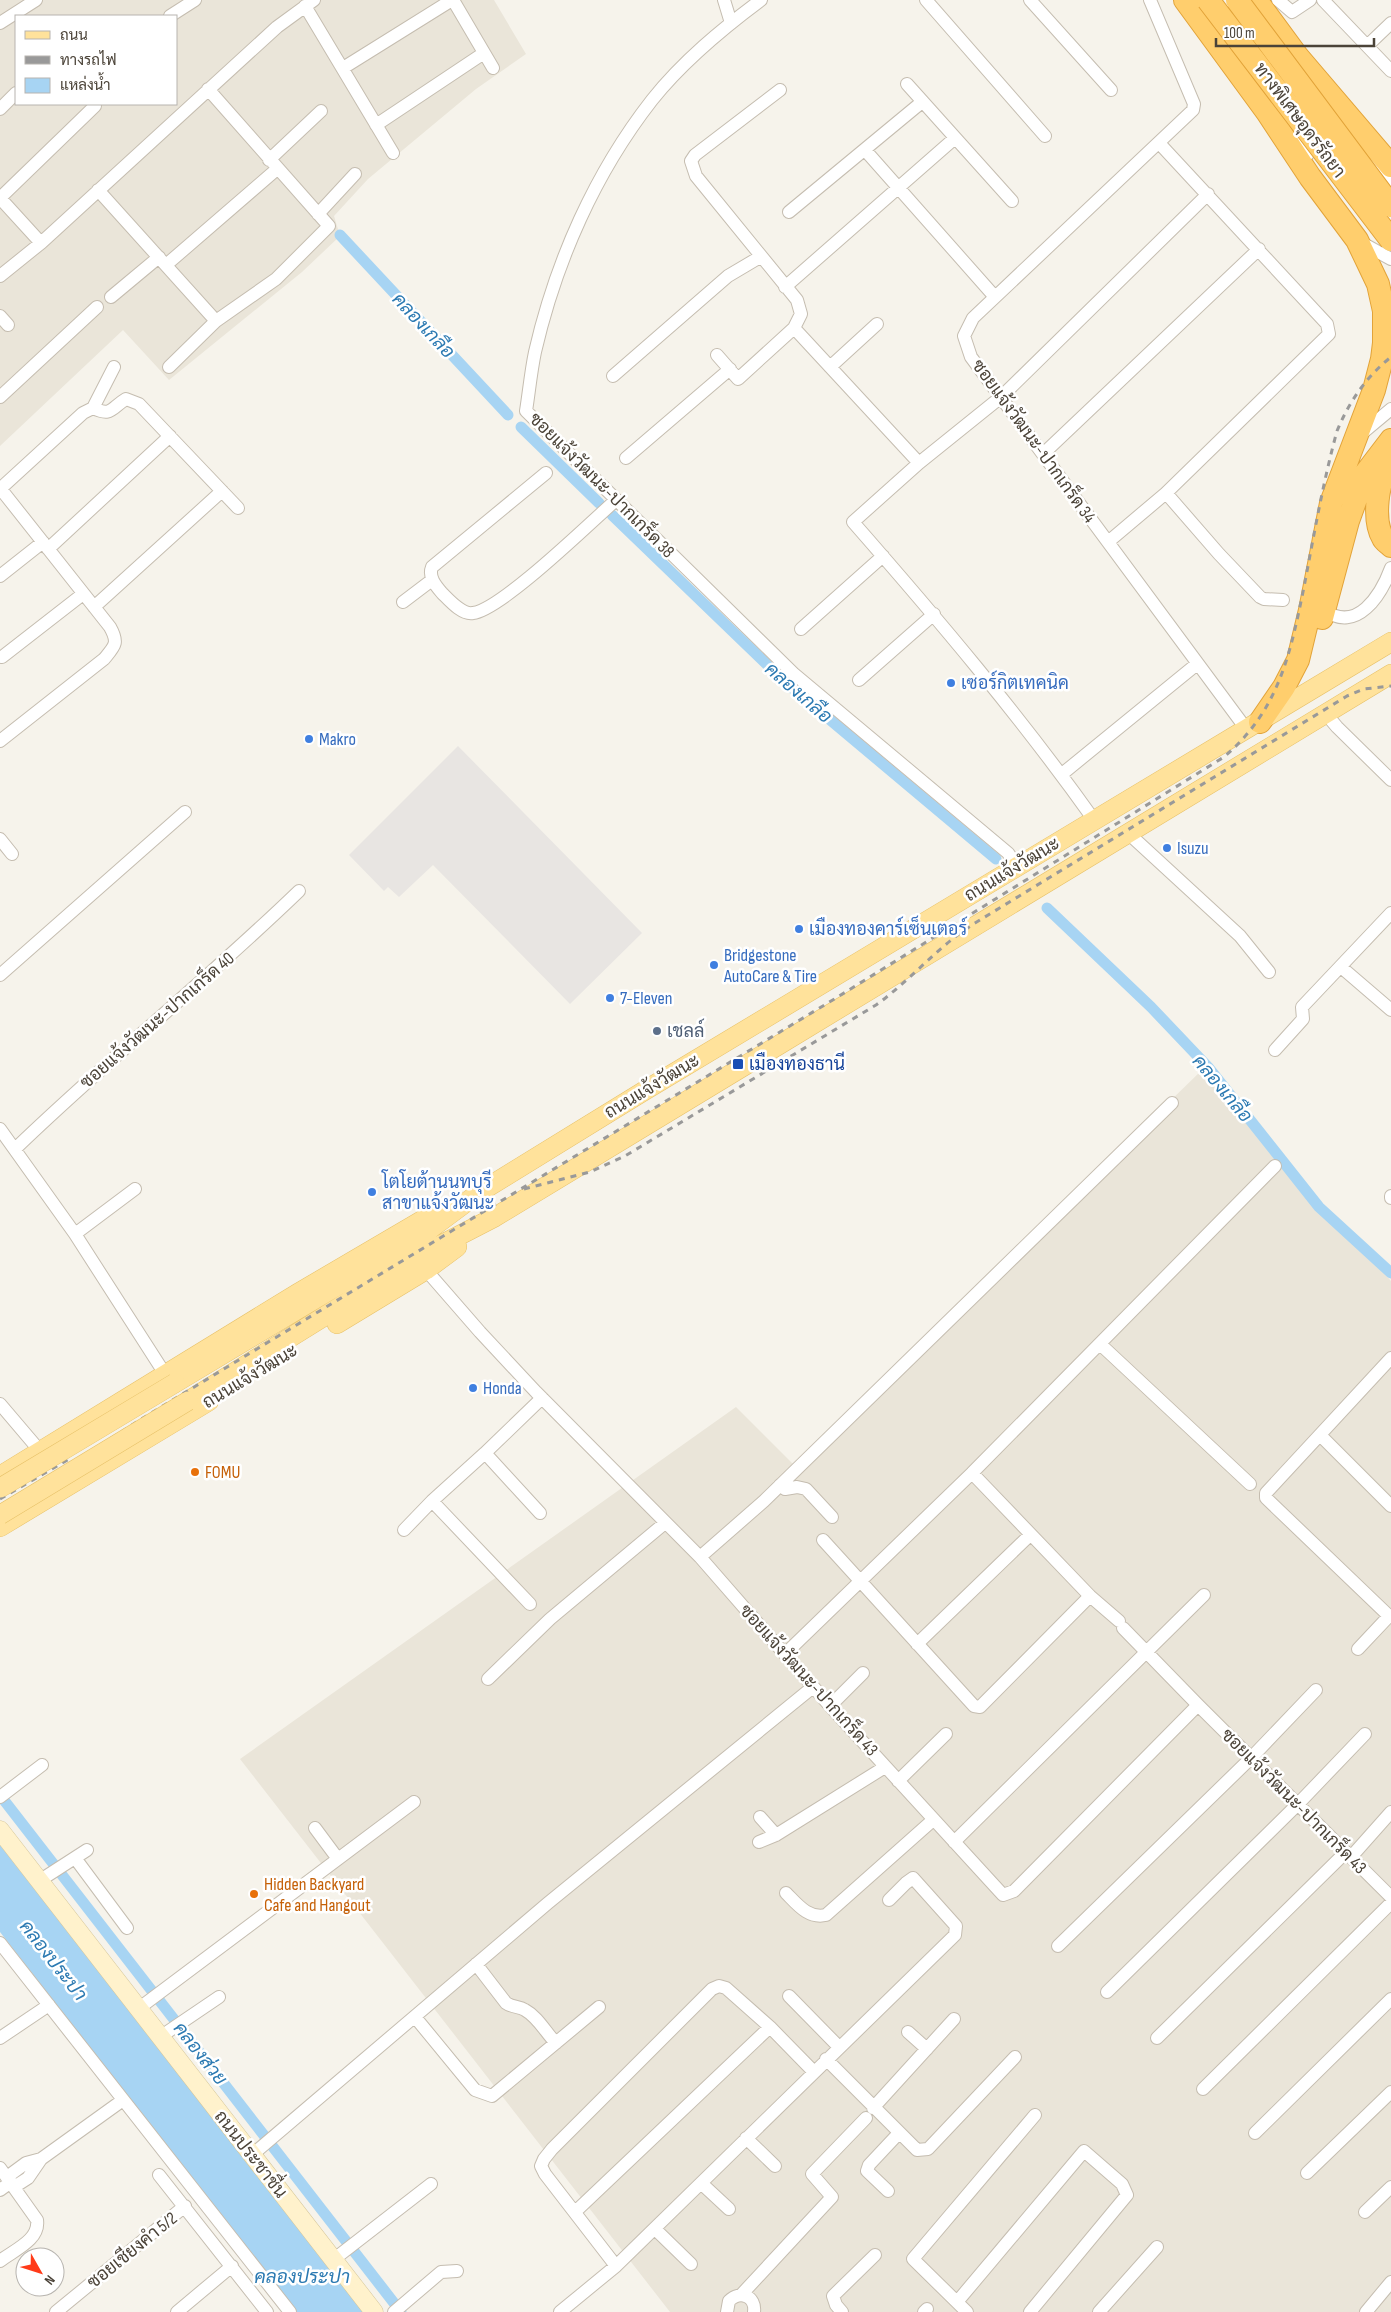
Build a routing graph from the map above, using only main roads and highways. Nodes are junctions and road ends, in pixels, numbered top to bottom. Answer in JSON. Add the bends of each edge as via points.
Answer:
{"nodes":[{"id":1,"x":1184,"y":0,"type":"edge"},
{"id":2,"x":1208,"y":0,"type":"edge"},
{"id":3,"x":1237,"y":0,"type":"edge"},
{"id":4,"x":1256,"y":0,"type":"edge"},
{"id":5,"x":1388,"y":166,"type":"edge"},
{"id":6,"x":1391,"y":206,"type":"edge"},
{"id":7,"x":1357,"y":240,"type":"junction"},
{"id":8,"x":1391,"y":240,"type":"edge"},
{"id":9,"x":1391,"y":273,"type":"edge"},
{"id":10,"x":1391,"y":440,"type":"edge"},
{"id":11,"x":1388,"y":469,"type":"edge"},
{"id":12,"x":1391,"y":546,"type":"edge"},
{"id":13,"x":1391,"y":642,"type":"edge"},
{"id":14,"x":1298,"y":660,"type":"junction"},
{"id":15,"x":1391,"y":674,"type":"edge"},
{"id":16,"x":1253,"y":726,"type":"junction"},
{"id":17,"x":495,"y":1217,"type":"junction"},
{"id":18,"x":170,"y":1379,"type":"junction"},
{"id":19,"x":73,"y":1430,"type":"junction"},
{"id":20,"x":36,"y":1454,"type":"junction"},
{"id":21,"x":95,"y":1471,"type":"junction"},
{"id":22,"x":0,"y":1476,"type":"edge"},
{"id":23,"x":0,"y":1488,"type":"edge"},
{"id":24,"x":58,"y":1494,"type":"junction"},
{"id":25,"x":0,"y":1515,"type":"edge"},
{"id":26,"x":0,"y":1527,"type":"edge"}],
"edges":[{"from":1,"to":7,"type":"highway"},
{"from":2,"to":8,"type":"highway","name":"ทางพิเศษอุดรรัถยา","bridge":true},
{"from":3,"to":6,"type":"highway","name":"ทางพิเศษอุดรรัถยา","bridge":true},
{"from":4,"to":5,"type":"highway","via":[[1298,57]]},
{"from":7,"to":9,"type":"highway"},
{"from":7,"to":14,"type":"highway","via":[[1378,284],[1384,311],[1384,343],[1374,390],[1331,503]]},
{"from":10,"to":14,"type":"highway","via":[[1365,474],[1348,521],[1324,610],[1311,642]]},
{"from":11,"to":12,"type":"highway","via":[[1378,494],[1377,516],[1383,538]]},
{"from":13,"to":16,"type":"main road","name":"ถนนแจ้งวัฒนะ"},
{"from":14,"to":16,"type":"highway","via":[[1284,687]]},
{"from":15,"to":17,"type":"main road","name":"ถนนแจ้งวัฒนะ"},
{"from":16,"to":18,"type":"main road","name":"ถนนแจ้งวัฒนะ","via":[[480,1192],[422,1235]]},
{"from":17,"to":21,"type":"main road","name":"ถนนแจ้งวัฒนะ","via":[[426,1270]]},
{"from":17,"to":25,"type":"main road","name":"ถนนแจ้งวัฒนะ","bridge":true,"via":[[431,1250]]},
{"from":18,"to":19,"type":"main road","name":"ถนนแจ้งวัฒนะ"},
{"from":18,"to":23,"type":"main road","name":"ถนนแจ้งวัฒนะ","bridge":true},
{"from":19,"to":20,"type":"main road","name":"ถนนแจ้งวัฒนะ"},
{"from":19,"to":21,"type":"main road","via":[[65,1444],[66,1454],[73,1466],[82,1471]]},
{"from":20,"to":22,"type":"main road","name":"ถนนแจ้งวัฒนะ"},
{"from":20,"to":24,"type":"main road","via":[[60,1459],[66,1470],[65,1482]]},
{"from":21,"to":24,"type":"main road","name":"ถนนแจ้งวัฒนะ"},
{"from":24,"to":26,"type":"main road","name":"ถนนแจ้งวัฒนะ"}]}
